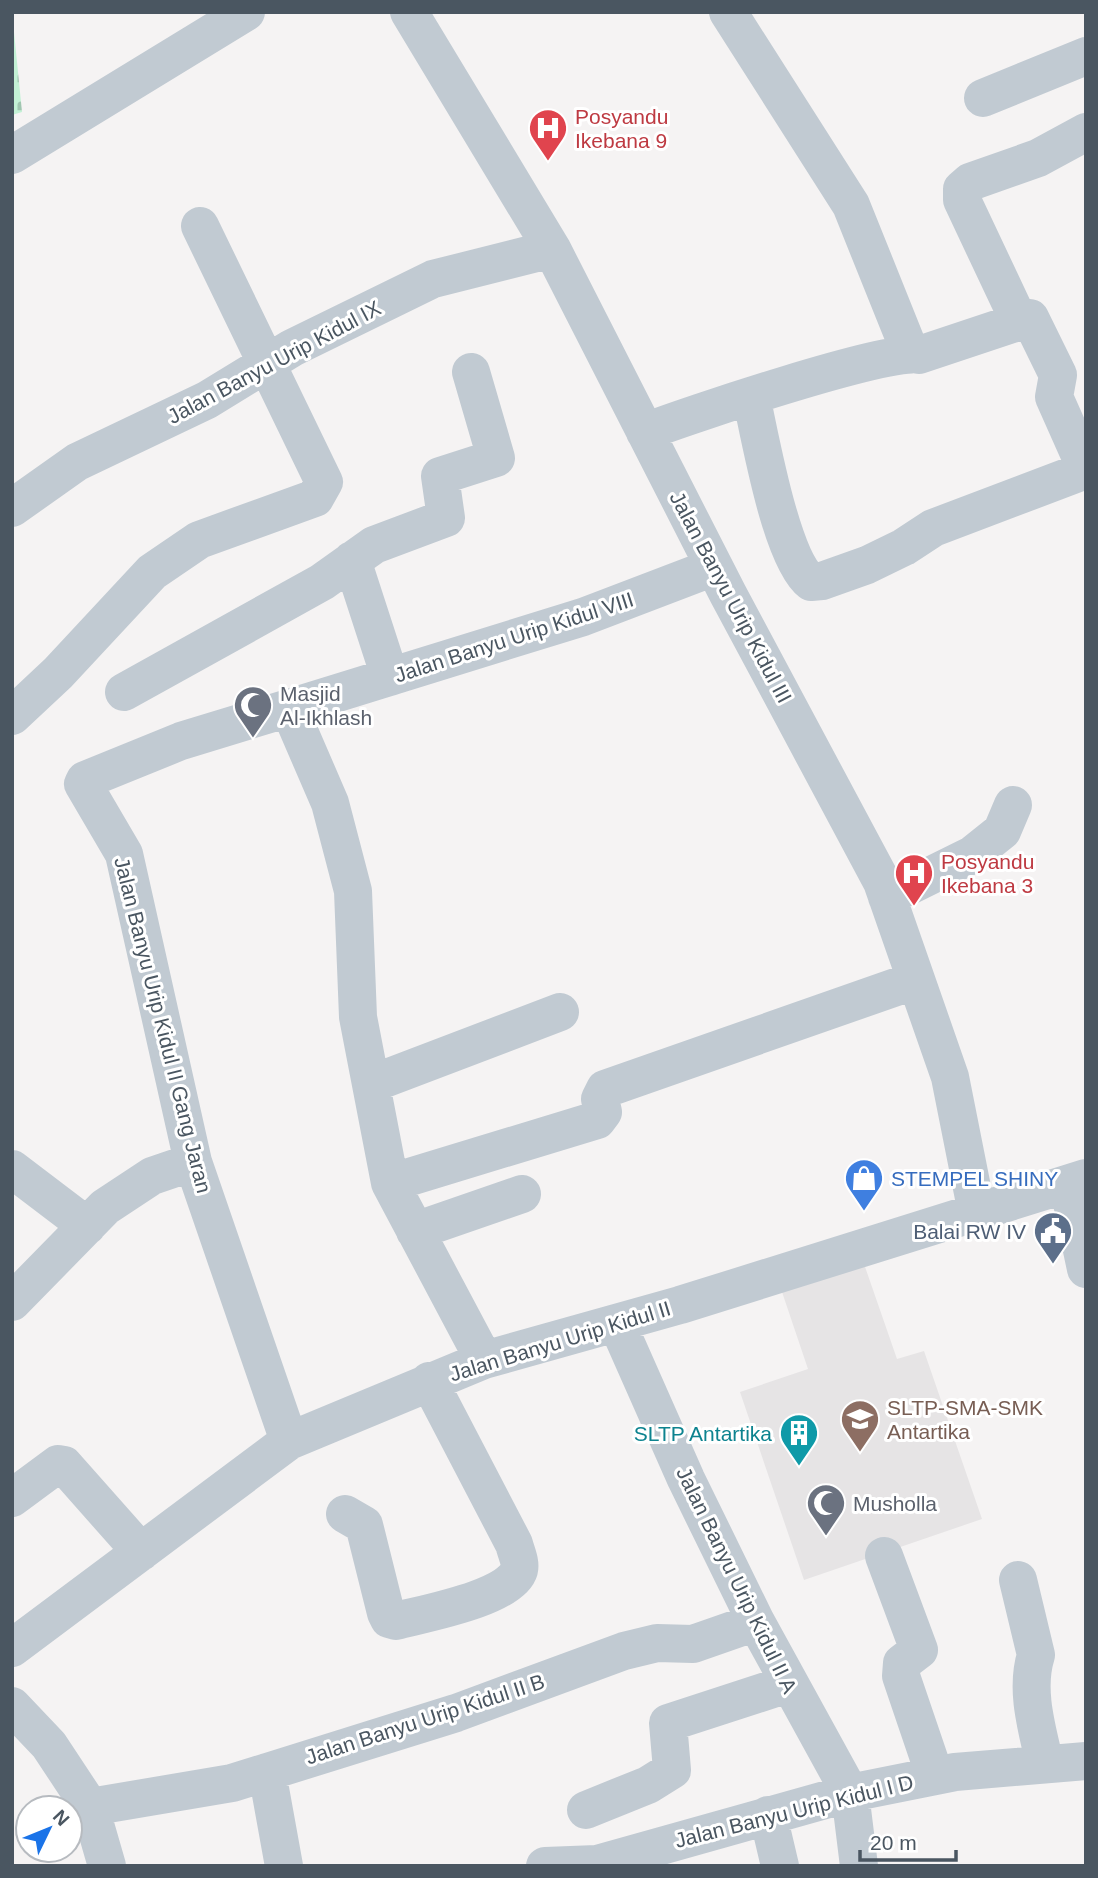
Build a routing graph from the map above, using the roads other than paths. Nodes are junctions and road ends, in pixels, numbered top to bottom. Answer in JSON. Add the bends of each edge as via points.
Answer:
{"nodes":[{"id":1,"x":246,"y":12,"type":"edge"},
{"id":2,"x":409,"y":12,"type":"edge"},
{"id":3,"x":728,"y":12,"type":"edge"},
{"id":4,"x":1086,"y":56,"type":"edge"},
{"id":5,"x":984,"y":98,"type":"dead end"},
{"id":6,"x":1086,"y":132,"type":"edge"},
{"id":7,"x":14,"y":148,"type":"edge"},
{"id":8,"x":200,"y":226,"type":"dead end"},
{"id":9,"x":552,"y":249,"type":"junction"},
{"id":10,"x":1019,"y":321,"type":"junction"},
{"id":11,"x":910,"y":352,"type":"junction"},
{"id":12,"x":267,"y":363,"type":"junction"},
{"id":13,"x":471,"y":372,"type":"dead end"},
{"id":14,"x":751,"y":396,"type":"junction"},
{"id":15,"x":645,"y":432,"type":"junction"},
{"id":16,"x":1086,"y":470,"type":"edge"},
{"id":17,"x":15,"y":499,"type":"edge"},
{"id":18,"x":352,"y":560,"type":"junction"},
{"id":19,"x":714,"y":567,"type":"junction"},
{"id":20,"x":390,"y":677,"type":"junction"},
{"id":21,"x":124,"y":692,"type":"dead end"},
{"id":22,"x":289,"y":708,"type":"junction"},
{"id":23,"x":12,"y":716,"type":"edge"},
{"id":24,"x":1013,"y":805,"type":"dead end"},
{"id":25,"x":887,"y":897,"type":"junction"},
{"id":26,"x":916,"y":980,"type":"junction"},
{"id":27,"x":560,"y":1012,"type":"dead end"},
{"id":28,"x":371,"y":1084,"type":"junction"},
{"id":29,"x":193,"y":1162,"type":"junction"},
{"id":30,"x":12,"y":1169,"type":"edge"},
{"id":31,"x":1077,"y":1181,"type":"edge"},
{"id":32,"x":390,"y":1184,"type":"junction"},
{"id":33,"x":522,"y":1194,"type":"dead end"},
{"id":34,"x":977,"y":1213,"type":"junction"},
{"id":35,"x":87,"y":1226,"type":"junction"},
{"id":36,"x":415,"y":1231,"type":"junction"},
{"id":37,"x":1086,"y":1269,"type":"edge"},
{"id":38,"x":12,"y":1302,"type":"edge"},
{"id":39,"x":617,"y":1323,"type":"junction"},
{"id":40,"x":484,"y":1360,"type":"junction"},
{"id":41,"x":429,"y":1381,"type":"junction"},
{"id":42,"x":289,"y":1441,"type":"junction"},
{"id":43,"x":12,"y":1498,"type":"edge"},
{"id":44,"x":345,"y":1514,"type":"dead end"},
{"id":45,"x":141,"y":1552,"type":"junction"},
{"id":46,"x":884,"y":1556,"type":"dead end"},
{"id":47,"x":1018,"y":1580,"type":"dead end"},
{"id":48,"x":756,"y":1622,"type":"junction"},
{"id":49,"x":12,"y":1648,"type":"edge"},
{"id":50,"x":788,"y":1685,"type":"junction"},
{"id":51,"x":12,"y":1706,"type":"edge"},
{"id":52,"x":1086,"y":1761,"type":"edge"},
{"id":53,"x":1045,"y":1765,"type":"junction"},
{"id":54,"x":267,"y":1772,"type":"junction"},
{"id":55,"x":935,"y":1776,"type":"junction"},
{"id":56,"x":850,"y":1793,"type":"junction"},
{"id":57,"x":90,"y":1807,"type":"junction"},
{"id":58,"x":586,"y":1810,"type":"dead end"},
{"id":59,"x":768,"y":1815,"type":"junction"},
{"id":60,"x":107,"y":1866,"type":"edge"},
{"id":61,"x":284,"y":1866,"type":"edge"},
{"id":62,"x":545,"y":1866,"type":"edge"},
{"id":63,"x":780,"y":1866,"type":"edge"},
{"id":64,"x":859,"y":1866,"type":"edge"}],
"edges":[{"from":1,"to":7,"type":"street"},
{"from":2,"to":9,"type":"street","name":"Jalan Banyu Urip Kidul III"},
{"from":3,"to":11,"type":"street","via":[[851,205]]},
{"from":4,"to":5,"type":"street"},
{"from":6,"to":10,"type":"street","via":[[1038,158],[962,189],[962,200]]},
{"from":8,"to":12,"type":"street"},
{"from":9,"to":12,"type":"street","name":"Jalan Banyu Urip Kidul IX","via":[[433,279]]},
{"from":9,"to":15,"type":"street","name":"Jalan Banyu Urip Kidul III"},
{"from":10,"to":11,"type":"street","via":[[919,355]]},
{"from":10,"to":16,"type":"street","via":[[1033,321],[1058,375],[1054,397]]},
{"from":11,"to":14,"type":"street"},
{"from":12,"to":17,"type":"street","name":"Jalan Banyu Urip Kidul IX","via":[[207,400],[77,461]]},
{"from":12,"to":23,"type":"street","via":[[323,488],[315,498],[199,540],[152,572]]},
{"from":13,"to":18,"type":"street","via":[[496,458],[440,476],[446,518],[374,545]]},
{"from":14,"to":15,"type":"street"},
{"from":14,"to":16,"type":"street","via":[[789,545],[811,582],[867,565],[933,528]]},
{"from":15,"to":19,"type":"street","name":"Jalan Banyu Urip Kidul III"},
{"from":18,"to":20,"type":"street"},
{"from":18,"to":21,"type":"street","via":[[321,582]]},
{"from":19,"to":20,"type":"street","name":"Jalan Banyu Urip Kidul VIII","via":[[583,617]]},
{"from":19,"to":25,"type":"street","name":"Jalan Banyu Urip Kidul III"},
{"from":20,"to":22,"type":"street","name":"Jalan Banyu Urip Kidul VIII"},
{"from":22,"to":28,"type":"street","via":[[330,803],[353,891],[358,1017]]},
{"from":22,"to":29,"type":"street","name":"Jalan Banyu Urip Kidul II Gang Jaran","via":[[181,741],[83,784],[124,854]]},
{"from":24,"to":25,"type":"street","via":[[1002,831],[972,855]]},
{"from":25,"to":26,"type":"street","name":"Jalan Banyu Urip Kidul III"},
{"from":26,"to":32,"type":"street","via":[[605,1089],[600,1099],[603,1112],[597,1120]]},
{"from":26,"to":34,"type":"street","name":"Jalan Banyu Urip Kidul III","via":[[950,1077]]},
{"from":27,"to":28,"type":"street"},
{"from":28,"to":32,"type":"street"},
{"from":29,"to":35,"type":"street","via":[[152,1176],[105,1207]]},
{"from":29,"to":42,"type":"street","name":"Jalan Banyu Urip Kidul II Gang Jaran"},
{"from":30,"to":35,"type":"street"},
{"from":31,"to":34,"type":"street","name":"Jalan Banyu Urip Kidul II"},
{"from":31,"to":37,"type":"street"},
{"from":32,"to":36,"type":"street"},
{"from":33,"to":36,"type":"street"},
{"from":34,"to":39,"type":"street","name":"Jalan Banyu Urip Kidul II"},
{"from":35,"to":38,"type":"street"},
{"from":36,"to":40,"type":"street"},
{"from":39,"to":40,"type":"street","name":"Jalan Banyu Urip Kidul II"},
{"from":39,"to":48,"type":"street","name":"Jalan Banyu Urip Kidul II A"},
{"from":40,"to":41,"type":"street","name":"Jalan Banyu Urip Kidul II"},
{"from":41,"to":42,"type":"street","name":"Jalan Banyu Urip Kidul II"},
{"from":41,"to":44,"type":"street","via":[[514,1544],[520,1567],[516,1577],[505,1587],[470,1602],[396,1622],[386,1613],[364,1525]]},
{"from":42,"to":45,"type":"street","name":"Jalan Banyu Urip Kidul II"},
{"from":43,"to":45,"type":"street","via":[[58,1464],[64,1465]]},
{"from":45,"to":49,"type":"street","name":"Jalan Banyu Urip Kidul II"},
{"from":46,"to":55,"type":"street","via":[[919,1650],[902,1663],[901,1676]]},
{"from":47,"to":53,"type":"street","via":[[1036,1655],[1031,1698]]},
{"from":48,"to":50,"type":"street","name":"Jalan Banyu Urip Kidul II A"},
{"from":48,"to":54,"type":"street","name":"Jalan Banyu Urip Kidul II B","via":[[693,1644],[657,1643],[624,1651],[456,1713]]},
{"from":50,"to":56,"type":"street","name":"Jalan Banyu Urip Kidul II A"},
{"from":50,"to":58,"type":"street","via":[[668,1723],[672,1770]]},
{"from":51,"to":57,"type":"street","via":[[49,1745]]},
{"from":52,"to":53,"type":"street","name":"Jalan Banyu Urip Kidul I D"},
{"from":53,"to":55,"type":"street","name":"Jalan Banyu Urip Kidul I D"},
{"from":54,"to":57,"type":"street","name":"Jalan Banyu Urip Kidul II B","via":[[232,1783]]},
{"from":54,"to":61,"type":"street"},
{"from":55,"to":56,"type":"street","name":"Jalan Banyu Urip Kidul I D"},
{"from":56,"to":59,"type":"street","name":"Jalan Banyu Urip Kidul I D"},
{"from":56,"to":64,"type":"street"},
{"from":57,"to":60,"type":"street"},
{"from":59,"to":62,"type":"street","name":"Jalan Banyu Urip Kidul I D","via":[[597,1864]]},
{"from":59,"to":63,"type":"street"}]}
